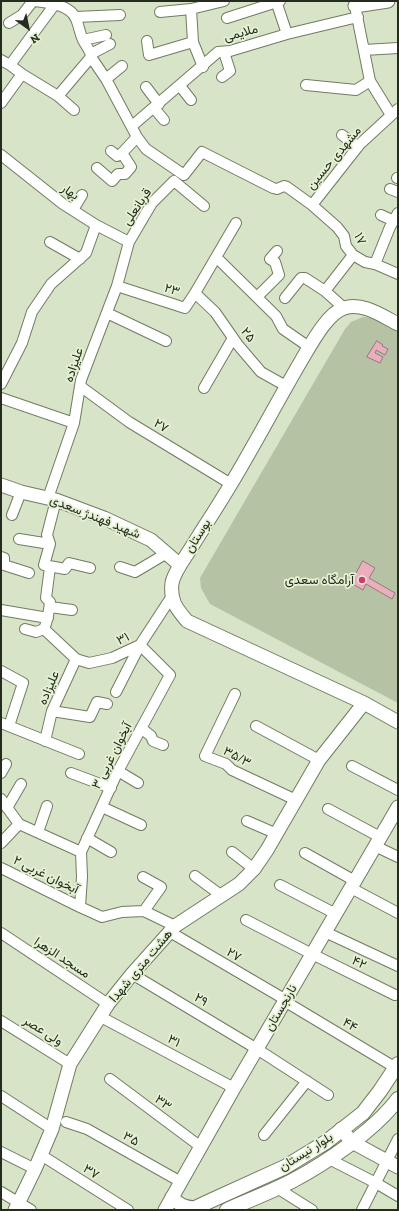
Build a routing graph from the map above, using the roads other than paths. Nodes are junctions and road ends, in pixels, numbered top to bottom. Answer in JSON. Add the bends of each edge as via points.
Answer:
{"nodes":[{"id":1,"x":34,"y":1,"type":"edge"},
{"id":2,"x":224,"y":1,"type":"edge"},
{"id":3,"x":277,"y":1,"type":"edge"},
{"id":4,"x":388,"y":1,"type":"edge"},
{"id":5,"x":55,"y":4,"type":"junction"},
{"id":6,"x":356,"y":8,"type":"edge"},
{"id":7,"x":191,"y":9,"type":"junction"},
{"id":8,"x":160,"y":12,"type":"dead end"},
{"id":9,"x":120,"y":15,"type":"dead end"},
{"id":10,"x":76,"y":17,"type":"junction"},
{"id":11,"x":227,"y":18,"type":"dead end"},
{"id":12,"x":9,"y":23,"type":"dead end"},
{"id":13,"x":287,"y":34,"type":"junction"},
{"id":14,"x":83,"y":40,"type":"junction"},
{"id":15,"x":147,"y":41,"type":"dead end"},
{"id":16,"x":193,"y":42,"type":"junction"},
{"id":17,"x":398,"y":48,"type":"edge"},
{"id":18,"x":364,"y":50,"type":"junction"},
{"id":19,"x":224,"y":52,"type":"junction"},
{"id":20,"x":91,"y":56,"type":"junction"},
{"id":21,"x":5,"y":62,"type":"edge"},
{"id":22,"x":122,"y":66,"type":"dead end"},
{"id":23,"x":203,"y":67,"type":"junction"},
{"id":24,"x":22,"y":74,"type":"junction"},
{"id":25,"x":222,"y":77,"type":"dead end"},
{"id":26,"x":106,"y":79,"type":"junction"},
{"id":27,"x":370,"y":81,"type":"junction"},
{"id":28,"x":306,"y":85,"type":"dead end"},
{"id":29,"x":180,"y":86,"type":"junction"},
{"id":30,"x":146,"y":87,"type":"dead end"},
{"id":31,"x":58,"y":96,"type":"junction"},
{"id":32,"x":191,"y":100,"type":"dead end"},
{"id":33,"x":1,"y":103,"type":"edge"},
{"id":34,"x":156,"y":106,"type":"junction"},
{"id":35,"x":74,"y":110,"type":"dead end"},
{"id":36,"x":394,"y":112,"type":"edge"},
{"id":37,"x":164,"y":120,"type":"dead end"},
{"id":38,"x":132,"y":126,"type":"junction"},
{"id":39,"x":342,"y":135,"type":"dead end"},
{"id":40,"x":137,"y":137,"type":"junction"},
{"id":41,"x":358,"y":147,"type":"junction"},
{"id":42,"x":111,"y":151,"type":"dead end"},
{"id":43,"x":122,"y":153,"type":"junction"},
{"id":44,"x":1,"y":155,"type":"edge"},
{"id":45,"x":97,"y":168,"type":"dead end"},
{"id":46,"x":82,"y":195,"type":"dead end"},
{"id":47,"x":312,"y":205,"type":"junction"},
{"id":48,"x":204,"y":206,"type":"dead end"},
{"id":49,"x":73,"y":210,"type":"junction"},
{"id":50,"x":381,"y":215,"type":"dead end"},
{"id":51,"x":396,"y":218,"type":"edge"},
{"id":52,"x":236,"y":223,"type":"dead end"},
{"id":53,"x":96,"y":225,"type":"junction"},
{"id":54,"x":50,"y":242,"type":"dead end"},
{"id":55,"x":129,"y":242,"type":"junction"},
{"id":56,"x":277,"y":251,"type":"dead end"},
{"id":57,"x":353,"y":255,"type":"junction"},
{"id":58,"x":216,"y":256,"type":"junction"},
{"id":59,"x":80,"y":259,"type":"junction"},
{"id":60,"x":375,"y":264,"type":"junction"},
{"id":61,"x":395,"y":273,"type":"edge"},
{"id":62,"x":117,"y":286,"type":"junction"},
{"id":63,"x":325,"y":292,"type":"junction"},
{"id":64,"x":195,"y":293,"type":"junction"},
{"id":65,"x":257,"y":297,"type":"junction"},
{"id":66,"x":285,"y":298,"type":"dead end"},
{"id":67,"x":344,"y":308,"type":"junction"},
{"id":68,"x":106,"y":313,"type":"junction"},
{"id":69,"x":398,"y":324,"type":"edge"},
{"id":70,"x":233,"y":338,"type":"junction"},
{"id":71,"x":166,"y":341,"type":"dead end"},
{"id":72,"x":310,"y":347,"type":"junction"},
{"id":73,"x":1,"y":384,"type":"edge"},
{"id":74,"x":80,"y":386,"type":"junction"},
{"id":75,"x":286,"y":386,"type":"junction"},
{"id":76,"x":204,"y":388,"type":"dead end"},
{"id":77,"x":1,"y":398,"type":"edge"},
{"id":78,"x":74,"y":423,"type":"junction"},
{"id":79,"x":231,"y":484,"type":"junction"},
{"id":80,"x":1,"y":485,"type":"edge"},
{"id":81,"x":21,"y":492,"type":"junction"},
{"id":82,"x":52,"y":499,"type":"junction"},
{"id":83,"x":12,"y":515,"type":"dead end"},
{"id":84,"x":19,"y":539,"type":"dead end"},
{"id":85,"x":50,"y":544,"type":"junction"},
{"id":86,"x":167,"y":553,"type":"junction"},
{"id":87,"x":1,"y":556,"type":"edge"},
{"id":88,"x":180,"y":565,"type":"junction"},
{"id":89,"x":47,"y":566,"type":"junction"},
{"id":90,"x":120,"y":567,"type":"dead end"},
{"id":91,"x":90,"y":568,"type":"dead end"},
{"id":92,"x":30,"y":573,"type":"dead end"},
{"id":93,"x":172,"y":596,"type":"junction"},
{"id":94,"x":50,"y":606,"type":"junction"},
{"id":95,"x":1,"y":610,"type":"edge"},
{"id":96,"x":72,"y":610,"type":"dead end"},
{"id":97,"x":48,"y":618,"type":"junction"},
{"id":98,"x":25,"y":629,"type":"dead end"},
{"id":99,"x":44,"y":629,"type":"junction"},
{"id":100,"x":140,"y":645,"type":"junction"},
{"id":101,"x":76,"y":659,"type":"junction"},
{"id":102,"x":1,"y":671,"type":"edge"},
{"id":103,"x":170,"y":675,"type":"joint"},
{"id":104,"x":116,"y":692,"type":"dead end"},
{"id":105,"x":235,"y":694,"type":"dead end"},
{"id":106,"x":364,"y":703,"type":"junction"},
{"id":107,"x":107,"y":704,"type":"dead end"},
{"id":108,"x":52,"y":711,"type":"junction"},
{"id":109,"x":398,"y":722,"type":"edge"},
{"id":110,"x":5,"y":724,"type":"edge"},
{"id":111,"x":256,"y":726,"type":"dead end"},
{"id":112,"x":141,"y":728,"type":"junction"},
{"id":113,"x":45,"y":741,"type":"junction"},
{"id":114,"x":163,"y":745,"type":"dead end"},
{"id":115,"x":79,"y":754,"type":"dead end"},
{"id":116,"x":319,"y":760,"type":"junction"},
{"id":117,"x":6,"y":764,"type":"dead end"},
{"id":118,"x":352,"y":766,"type":"dead end"},
{"id":119,"x":118,"y":770,"type":"junction"},
{"id":120,"x":1,"y":773,"type":"edge"},
{"id":121,"x":72,"y":773,"type":"dead end"},
{"id":122,"x":138,"y":783,"type":"dead end"},
{"id":123,"x":21,"y":784,"type":"dead end"},
{"id":124,"x":111,"y":788,"type":"junction"},
{"id":125,"x":398,"y":790,"type":"edge"},
{"id":126,"x":1,"y":799,"type":"edge"},
{"id":127,"x":296,"y":800,"type":"junction"},
{"id":128,"x":48,"y":806,"type":"dead end"},
{"id":129,"x":102,"y":807,"type":"junction"},
{"id":130,"x":398,"y":807,"type":"edge"},
{"id":131,"x":7,"y":808,"type":"junction"},
{"id":132,"x":328,"y":809,"type":"dead end"},
{"id":133,"x":247,"y":821,"type":"dead end"},
{"id":134,"x":19,"y":824,"type":"junction"},
{"id":135,"x":141,"y":825,"type":"dead end"},
{"id":136,"x":38,"y":832,"type":"junction"},
{"id":137,"x":277,"y":834,"type":"junction"},
{"id":138,"x":87,"y":838,"type":"junction"},
{"id":139,"x":377,"y":842,"type":"junction"},
{"id":140,"x":1,"y":843,"type":"edge"},
{"id":141,"x":81,"y":852,"type":"junction"},
{"id":142,"x":111,"y":852,"type":"dead end"},
{"id":143,"x":232,"y":852,"type":"dead end"},
{"id":144,"x":305,"y":853,"type":"dead end"},
{"id":145,"x":398,"y":858,"type":"edge"},
{"id":146,"x":1,"y":868,"type":"edge"},
{"id":147,"x":254,"y":869,"type":"junction"},
{"id":148,"x":195,"y":876,"type":"dead end"},
{"id":149,"x":143,"y":877,"type":"dead end"},
{"id":150,"x":280,"y":885,"type":"dead end"},
{"id":151,"x":353,"y":885,"type":"junction"},
{"id":152,"x":222,"y":896,"type":"junction"},
{"id":153,"x":80,"y":907,"type":"junction"},
{"id":154,"x":144,"y":911,"type":"junction"},
{"id":155,"x":398,"y":913,"type":"edge"},
{"id":156,"x":336,"y":914,"type":"junction"},
{"id":157,"x":246,"y":920,"type":"dead end"},
{"id":158,"x":172,"y":929,"type":"junction"},
{"id":159,"x":325,"y":932,"type":"junction"},
{"id":160,"x":1,"y":933,"type":"edge"},
{"id":161,"x":312,"y":954,"type":"junction"},
{"id":162,"x":398,"y":966,"type":"edge"},
{"id":163,"x":132,"y":974,"type":"junction"},
{"id":164,"x":395,"y":995,"type":"dead end"},
{"id":165,"x":288,"y":1002,"type":"junction"},
{"id":166,"x":108,"y":1004,"type":"junction"},
{"id":167,"x":101,"y":1017,"type":"junction"},
{"id":168,"x":1,"y":1021,"type":"edge"},
{"id":169,"x":257,"y":1049,"type":"junction"},
{"id":170,"x":70,"y":1064,"type":"junction"},
{"id":171,"x":397,"y":1066,"type":"edge"},
{"id":172,"x":110,"y":1079,"type":"dead end"},
{"id":173,"x":307,"y":1081,"type":"junction"},
{"id":174,"x":234,"y":1088,"type":"junction"},
{"id":175,"x":328,"y":1095,"type":"dead end"},
{"id":176,"x":1,"y":1096,"type":"edge"},
{"id":177,"x":398,"y":1099,"type":"edge"},
{"id":178,"x":66,"y":1122,"type":"dead end"},
{"id":179,"x":52,"y":1129,"type":"junction"},
{"id":180,"x":341,"y":1129,"type":"junction"},
{"id":181,"x":264,"y":1135,"type":"dead end"},
{"id":182,"x":398,"y":1139,"type":"edge"},
{"id":183,"x":352,"y":1142,"type":"junction"},
{"id":184,"x":201,"y":1147,"type":"junction"},
{"id":185,"x":1,"y":1152,"type":"edge"},
{"id":186,"x":41,"y":1155,"type":"junction"},
{"id":187,"x":329,"y":1159,"type":"junction"},
{"id":188,"x":392,"y":1164,"type":"edge"},
{"id":189,"x":35,"y":1169,"type":"junction"},
{"id":190,"x":181,"y":1182,"type":"junction"},
{"id":191,"x":376,"y":1183,"type":"junction"},
{"id":192,"x":277,"y":1188,"type":"junction"},
{"id":193,"x":1,"y":1192,"type":"edge"},
{"id":194,"x":398,"y":1196,"type":"edge"},
{"id":195,"x":172,"y":1197,"type":"junction"},
{"id":196,"x":17,"y":1206,"type":"edge"},
{"id":197,"x":193,"y":1209,"type":"edge"},
{"id":198,"x":31,"y":1210,"type":"edge"},
{"id":199,"x":128,"y":1210,"type":"edge"},
{"id":200,"x":165,"y":1210,"type":"edge"},
{"id":201,"x":227,"y":1210,"type":"edge"},
{"id":202,"x":312,"y":1210,"type":"edge"},
{"id":203,"x":362,"y":1210,"type":"edge"}],
"edges":[{"from":1,"to":5,"type":"street"},
{"from":1,"to":12,"type":"street","via":[[22,16]]},
{"from":2,"to":7,"type":"street"},
{"from":3,"to":11,"type":"street"},
{"from":3,"to":13,"type":"street"},
{"from":4,"to":6,"type":"street"},
{"from":5,"to":10,"type":"street"},
{"from":5,"to":21,"type":"street"},
{"from":6,"to":13,"type":"street","name":"ملایمی"},
{"from":6,"to":18,"type":"street"},
{"from":7,"to":8,"type":"street"},
{"from":7,"to":16,"type":"street"},
{"from":9,"to":10,"type":"street"},
{"from":10,"to":14,"type":"street"},
{"from":13,"to":19,"type":"street","name":"ملایمی"},
{"from":14,"to":20,"type":"street"},
{"from":14,"to":20,"type":"street","via":[[108,40]]},
{"from":15,"to":16,"type":"street","via":[[149,55]]},
{"from":16,"to":23,"type":"street"},
{"from":17,"to":18,"type":"street"},
{"from":18,"to":27,"type":"street"},
{"from":19,"to":23,"type":"street","name":"ملایمی","via":[[218,52]]},
{"from":19,"to":25,"type":"street","via":[[230,71]]},
{"from":20,"to":26,"type":"street"},
{"from":20,"to":31,"type":"street"},
{"from":21,"to":24,"type":"street"},
{"from":22,"to":26,"type":"street"},
{"from":23,"to":29,"type":"street","name":"ملایمی"},
{"from":24,"to":31,"type":"street"},
{"from":24,"to":33,"type":"street"},
{"from":26,"to":38,"type":"street"},
{"from":27,"to":28,"type":"street","via":[[356,90]]},
{"from":27,"to":36,"type":"street"},
{"from":29,"to":32,"type":"street"},
{"from":29,"to":34,"type":"street","name":"ملایمی"},
{"from":30,"to":34,"type":"street"},
{"from":31,"to":35,"type":"street"},
{"from":34,"to":37,"type":"street"},
{"from":34,"to":38,"type":"street","name":"ملایمی"},
{"from":36,"to":41,"type":"street","name":"مشهدی حسین"},
{"from":38,"to":40,"type":"street"},
{"from":39,"to":41,"type":"street"},
{"from":40,"to":43,"type":"street"},
{"from":40,"to":47,"type":"street","name":"مشهدی حسین","via":[[146,149],[184,175],[202,152],[274,188],[287,187]]},
{"from":41,"to":47,"type":"street","name":"مشهدی حسین"},
{"from":42,"to":43,"type":"street","via":[[117,156]]},
{"from":43,"to":45,"type":"street","via":[[131,167],[125,174],[118,174],[112,181]]},
{"from":44,"to":49,"type":"street","name":"بهار"},
{"from":46,"to":49,"type":"street"},
{"from":47,"to":57,"type":"street","name":"۱۷","via":[[344,236],[346,246]]},
{"from":48,"to":55,"type":"street","name":"قربانعلی","via":[[174,181],[152,203]]},
{"from":49,"to":53,"type":"street","name":"بهار"},
{"from":50,"to":51,"type":"street"},
{"from":51,"to":60,"type":"street"},
{"from":52,"to":58,"type":"street","name":"۲۳"},
{"from":53,"to":55,"type":"street","name":"بهار"},
{"from":53,"to":59,"type":"street","via":[[86,253]]},
{"from":54,"to":59,"type":"street"},
{"from":55,"to":62,"type":"street","name":"علیزاده"},
{"from":56,"to":65,"type":"street","via":[[270,259],[275,262],[279,275]]},
{"from":57,"to":60,"type":"street","name":"۱۷"},
{"from":57,"to":63,"type":"street"},
{"from":58,"to":64,"type":"street","name":"۲۳"},
{"from":58,"to":65,"type":"street"},
{"from":59,"to":73,"type":"street","via":[[51,284],[32,312],[22,343]]},
{"from":60,"to":61,"type":"street","name":"۱۷"},
{"from":62,"to":64,"type":"street","name":"۲۳","via":[[185,308]]},
{"from":62,"to":68,"type":"street","name":"علیزاده"},
{"from":63,"to":66,"type":"street","via":[[302,278]]},
{"from":63,"to":67,"type":"street"},
{"from":64,"to":70,"type":"street","name":"۲۵","via":[[215,312]]},
{"from":65,"to":72,"type":"street","via":[[276,316],[283,329]]},
{"from":67,"to":69,"type":"street","via":[[369,309]]},
{"from":67,"to":72,"type":"street","name":"بوستان","via":[[322,327]]},
{"from":68,"to":71,"type":"street"},
{"from":68,"to":74,"type":"street","name":"علیزاده"},
{"from":70,"to":75,"type":"street","name":"۲۵","via":[[261,372]]},
{"from":70,"to":76,"type":"street"},
{"from":72,"to":75,"type":"street","name":"بوستان"},
{"from":74,"to":78,"type":"street","name":"علیزاده"},
{"from":74,"to":79,"type":"street","name":"۲۷","via":[[129,422]]},
{"from":75,"to":79,"type":"street","name":"بوستان"},
{"from":77,"to":78,"type":"street"},
{"from":78,"to":82,"type":"street","name":"علیزاده"},
{"from":79,"to":88,"type":"street","name":"بوستان"},
{"from":80,"to":81,"type":"street","name":"شهید فهندژ سعدی"},
{"from":81,"to":82,"type":"street","name":"شهید فهندژ سعدی"},
{"from":81,"to":83,"type":"street"},
{"from":82,"to":85,"type":"street","name":"علیزاده","via":[[47,535]]},
{"from":82,"to":86,"type":"street","name":"شهید فهندژ سعدی","via":[[104,518],[151,540]]},
{"from":84,"to":85,"type":"street"},
{"from":85,"to":89,"type":"street","name":"علیزاده"},
{"from":86,"to":88,"type":"street","name":"شهید فهندژ سعدی"},
{"from":86,"to":90,"type":"street","via":[[135,572]]},
{"from":87,"to":92,"type":"street","via":[[4,558],[4,565]]},
{"from":88,"to":93,"type":"street","name":"بوستان","via":[[173,582]]},
{"from":89,"to":91,"type":"street","via":[[65,569],[69,563]]},
{"from":89,"to":94,"type":"street","name":"علیزاده","via":[[46,598]]},
{"from":93,"to":100,"type":"street"},
{"from":93,"to":106,"type":"street","via":[[176,607],[187,621]]},
{"from":94,"to":96,"type":"street"},
{"from":94,"to":97,"type":"street","name":"علیزاده"},
{"from":95,"to":97,"type":"street"},
{"from":97,"to":99,"type":"street","name":"علیزاده"},
{"from":98,"to":99,"type":"street","via":[[36,632]]},
{"from":99,"to":101,"type":"street"},
{"from":100,"to":101,"type":"street","name":"۳۱","via":[[112,658],[89,663]]},
{"from":100,"to":103,"type":"street","name":"۳۱"},
{"from":100,"to":104,"type":"street"},
{"from":101,"to":108,"type":"street","name":"علیزاده"},
{"from":102,"to":110,"type":"street","via":[[23,683]]},
{"from":103,"to":112,"type":"street","name":"آبخوان غربی ۳"},
{"from":105,"to":127,"type":"street","name":"۳۵/۳","via":[[205,756]]},
{"from":106,"to":109,"type":"street"},
{"from":106,"to":116,"type":"street","name":"هشت متری شهدا"},
{"from":107,"to":108,"type":"street","via":[[97,702],[90,717]]},
{"from":108,"to":113,"type":"street","name":"علیزاده"},
{"from":110,"to":113,"type":"street"},
{"from":111,"to":116,"type":"street"},
{"from":112,"to":114,"type":"street","via":[[153,741]]},
{"from":112,"to":119,"type":"street","name":"آبخوان غربی ۳"},
{"from":113,"to":115,"type":"street"},
{"from":116,"to":127,"type":"street","name":"هشت متری شهدا"},
{"from":117,"to":120,"type":"street"},
{"from":118,"to":125,"type":"street"},
{"from":119,"to":122,"type":"street"},
{"from":119,"to":124,"type":"street","name":"آبخوان غربی ۳"},
{"from":121,"to":124,"type":"street"},
{"from":123,"to":131,"type":"street"},
{"from":124,"to":129,"type":"street","name":"آبخوان غربی ۳"},
{"from":126,"to":131,"type":"street"},
{"from":127,"to":137,"type":"street","name":"هشت متری شهدا"},
{"from":128,"to":136,"type":"street"},
{"from":129,"to":135,"type":"street"},
{"from":129,"to":138,"type":"street","name":"آبخوان غربی ۳"},
{"from":130,"to":139,"type":"street","name":"نارنجستان"},
{"from":131,"to":134,"type":"street"},
{"from":132,"to":139,"type":"street"},
{"from":133,"to":137,"type":"street"},
{"from":134,"to":136,"type":"street"},
{"from":134,"to":140,"type":"street"},
{"from":136,"to":141,"type":"street"},
{"from":137,"to":147,"type":"street","name":"هشت متری شهدا"},
{"from":138,"to":141,"type":"street","name":"آبخوان غربی ۳"},
{"from":138,"to":142,"type":"street"},
{"from":139,"to":145,"type":"street"},
{"from":139,"to":151,"type":"street","name":"نارنجستان"},
{"from":141,"to":153,"type":"street"},
{"from":143,"to":147,"type":"street"},
{"from":144,"to":151,"type":"street"},
{"from":146,"to":153,"type":"street","name":"آبخوان غربی ۲"},
{"from":147,"to":152,"type":"street","name":"هشت متری شهدا"},
{"from":148,"to":152,"type":"street"},
{"from":149,"to":154,"type":"street","via":[[161,887]]},
{"from":150,"to":156,"type":"street"},
{"from":151,"to":155,"type":"street"},
{"from":151,"to":156,"type":"street","name":"نارنجستان"},
{"from":152,"to":158,"type":"street","name":"هشت متری شهدا"},
{"from":153,"to":154,"type":"street","name":"آبخوان غربی ۲","via":[[102,917],[122,912]]},
{"from":154,"to":158,"type":"street","name":"۲۷"},
{"from":156,"to":159,"type":"street","name":"نارنجستان"},
{"from":157,"to":161,"type":"street"},
{"from":158,"to":163,"type":"street","name":"هشت متری شهدا"},
{"from":158,"to":165,"type":"street","name":"۲۷"},
{"from":159,"to":161,"type":"street","name":"نارنجستان"},
{"from":159,"to":162,"type":"street"},
{"from":160,"to":166,"type":"street","name":"مسجد الزهرا"},
{"from":161,"to":164,"type":"street","name":"۴۲"},
{"from":161,"to":165,"type":"street","name":"نارنجستان"},
{"from":163,"to":166,"type":"street","name":"هشت متری شهدا"},
{"from":163,"to":169,"type":"street","name":"۲۹"},
{"from":165,"to":169,"type":"street","name":"نارنجستان"},
{"from":165,"to":171,"type":"street","name":"۴۴"},
{"from":166,"to":167,"type":"street","name":"هشت متری شهدا"},
{"from":167,"to":170,"type":"street","name":"هشت متری شهدا"},
{"from":167,"to":174,"type":"street","name":"۳۱"},
{"from":168,"to":170,"type":"street","name":"ولی عصر"},
{"from":169,"to":173,"type":"street","name":"۲۹"},
{"from":169,"to":174,"type":"street","name":"نارنجستان"},
{"from":170,"to":179,"type":"street","name":"هشت متری شهدا"},
{"from":171,"to":180,"type":"main road","name":"بلوار نیستان","via":[[363,1113]]},
{"from":172,"to":184,"type":"street","name":"۳۳"},
{"from":173,"to":175,"type":"street","name":"۲۹"},
{"from":173,"to":181,"type":"street"},
{"from":174,"to":184,"type":"street","name":"نارنجستان"},
{"from":176,"to":179,"type":"street"},
{"from":177,"to":183,"type":"main road","name":"بلوار نیستان","via":[[374,1125]]},
{"from":178,"to":190,"type":"street","name":"۳۵","via":[[87,1129]]},
{"from":179,"to":186,"type":"street","name":"هشت متری شهدا"},
{"from":180,"to":183,"type":"street"},
{"from":180,"to":197,"type":"main road","name":"بلوار نیستان","via":[[326,1142],[285,1167]]},
{"from":182,"to":188,"type":"street"},
{"from":183,"to":187,"type":"main road","name":"بلوار نیستان"},
{"from":183,"to":188,"type":"street"},
{"from":184,"to":190,"type":"street","name":"نارنجستان"},
{"from":185,"to":189,"type":"street"},
{"from":186,"to":189,"type":"street","name":"هشت متری شهدا"},
{"from":186,"to":199,"type":"street","name":"۳۷"},
{"from":187,"to":191,"type":"street"},
{"from":187,"to":192,"type":"main road","name":"بلوار نیستان"},
{"from":188,"to":191,"type":"street"},
{"from":189,"to":196,"type":"street","name":"هشت متری شهدا"},
{"from":190,"to":195,"type":"street","name":"نارنجستان"},
{"from":191,"to":194,"type":"street"},
{"from":191,"to":203,"type":"street"},
{"from":192,"to":201,"type":"main road","name":"بلوار نیستان"},
{"from":192,"to":202,"type":"street"},
{"from":193,"to":196,"type":"street"},
{"from":195,"to":197,"type":"street","via":[[179,1204]]},
{"from":195,"to":200,"type":"street","name":"نارنجستان"},
{"from":196,"to":198,"type":"street"}]}
